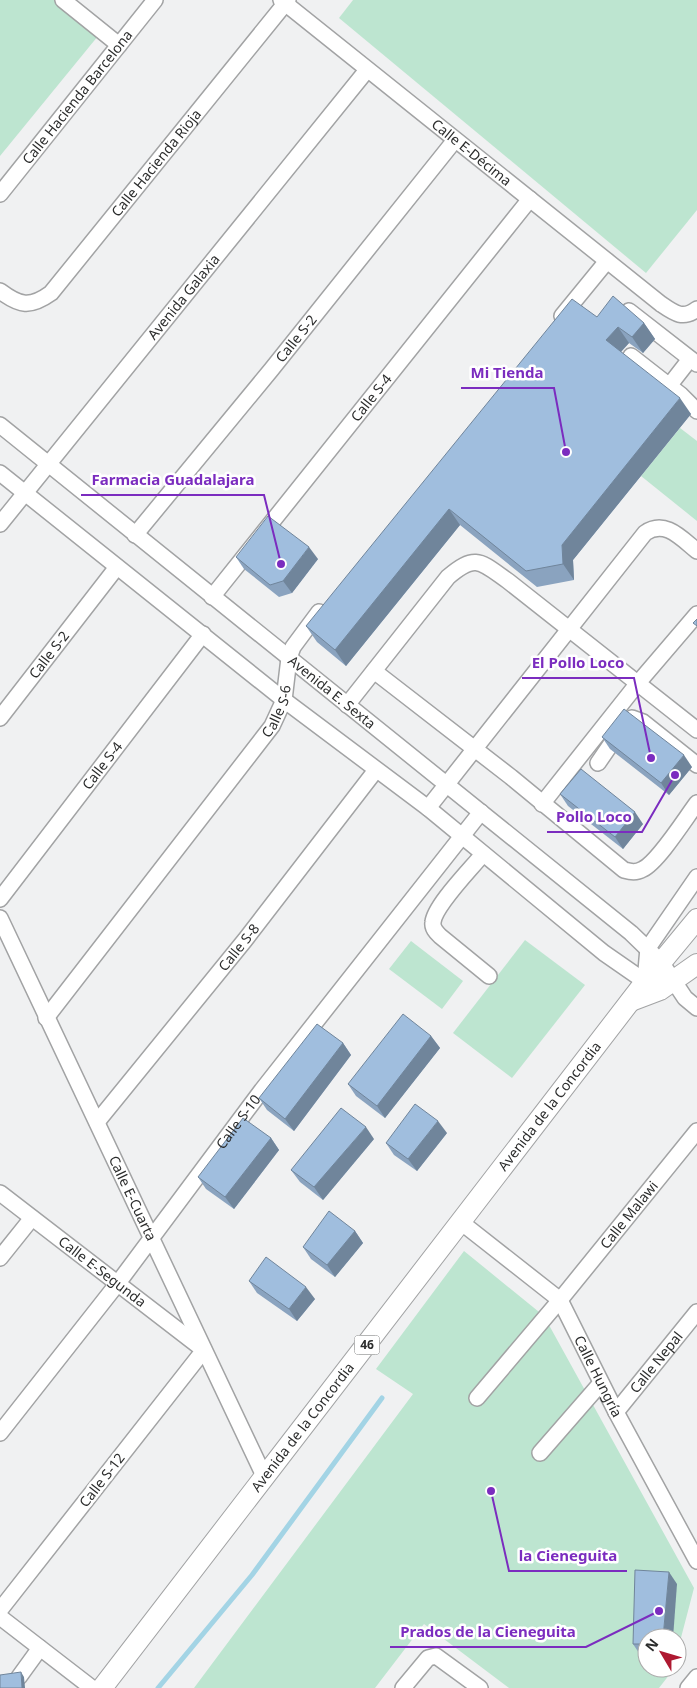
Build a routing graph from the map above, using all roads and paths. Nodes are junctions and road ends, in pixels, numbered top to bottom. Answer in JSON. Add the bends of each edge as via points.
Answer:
{"nodes":[{"id":1,"x":63,"y":0,"type":"edge"},
{"id":2,"x":155,"y":0,"type":"edge"},
{"id":3,"x":285,"y":1,"type":"edge"},
{"id":4,"x":119,"y":45,"type":"junction"},
{"id":5,"x":367,"y":70,"type":"junction"},
{"id":6,"x":455,"y":140,"type":"junction"},
{"id":7,"x":0,"y":194,"type":"edge"},
{"id":8,"x":530,"y":200,"type":"junction"},
{"id":9,"x":607,"y":261,"type":"junction"},
{"id":10,"x":6,"y":295,"type":"edge"},
{"id":11,"x":697,"y":309,"type":"edge"},
{"id":12,"x":627,"y":310,"type":"edge"},
{"id":13,"x":551,"y":330,"type":"edge"},
{"id":14,"x":630,"y":356,"type":"edge"},
{"id":15,"x":694,"y":361,"type":"edge"},
{"id":16,"x":669,"y":386,"type":"junction"},
{"id":17,"x":697,"y":411,"type":"edge"},
{"id":18,"x":0,"y":425,"type":"edge"},
{"id":19,"x":47,"y":464,"type":"junction"},
{"id":20,"x":0,"y":473,"type":"edge"},
{"id":21,"x":24,"y":493,"type":"junction"},
{"id":22,"x":0,"y":524,"type":"edge"},
{"id":23,"x":135,"y":535,"type":"junction"},
{"id":24,"x":697,"y":551,"type":"edge"},
{"id":25,"x":116,"y":567,"type":"junction"},
{"id":26,"x":212,"y":597,"type":"junction"},
{"id":27,"x":329,"y":601,"type":"edge"},
{"id":28,"x":697,"y":614,"type":"edge"},
{"id":29,"x":570,"y":630,"type":"junction"},
{"id":30,"x":203,"y":634,"type":"junction"},
{"id":31,"x":289,"y":658,"type":"junction"},
{"id":32,"x":374,"y":671,"type":"junction"},
{"id":33,"x":638,"y":683,"type":"junction"},
{"id":34,"x":284,"y":700,"type":"junction"},
{"id":35,"x":348,"y":705,"type":"junction"},
{"id":36,"x":0,"y":718,"type":"edge"},
{"id":37,"x":697,"y":730,"type":"edge"},
{"id":38,"x":475,"y":750,"type":"junction"},
{"id":39,"x":598,"y":763,"type":"dead end"},
{"id":40,"x":697,"y":765,"type":"edge"},
{"id":41,"x":376,"y":770,"type":"junction"},
{"id":42,"x":447,"y":785,"type":"junction"},
{"id":43,"x":697,"y":803,"type":"edge"},
{"id":44,"x":542,"y":804,"type":"junction"},
{"id":45,"x":428,"y":808,"type":"junction"},
{"id":46,"x":481,"y":812,"type":"junction"},
{"id":47,"x":461,"y":836,"type":"junction"},
{"id":48,"x":483,"y":854,"type":"junction"},
{"id":49,"x":697,"y":877,"type":"edge"},
{"id":50,"x":0,"y":899,"type":"edge"},
{"id":51,"x":0,"y":918,"type":"edge"},
{"id":52,"x":697,"y":919,"type":"edge"},
{"id":53,"x":655,"y":955,"type":"junction"},
{"id":54,"x":697,"y":964,"type":"edge"},
{"id":55,"x":489,"y":976,"type":"dead end"},
{"id":56,"x":666,"y":988,"type":"junction"},
{"id":57,"x":697,"y":1008,"type":"edge"},
{"id":58,"x":46,"y":1018,"type":"junction"},
{"id":59,"x":97,"y":1122,"type":"junction"},
{"id":60,"x":697,"y":1131,"type":"edge"},
{"id":61,"x":0,"y":1193,"type":"edge"},
{"id":62,"x":32,"y":1218,"type":"junction"},
{"id":63,"x":462,"y":1223,"type":"junction"},
{"id":64,"x":153,"y":1236,"type":"junction"},
{"id":65,"x":0,"y":1258,"type":"edge"},
{"id":66,"x":118,"y":1283,"type":"junction"},
{"id":67,"x":560,"y":1300,"type":"junction"},
{"id":68,"x":697,"y":1312,"type":"edge"},
{"id":69,"x":204,"y":1350,"type":"junction"},
{"id":70,"x":601,"y":1383,"type":"junction"},
{"id":71,"x":477,"y":1398,"type":"dead end"},
{"id":72,"x":616,"y":1412,"type":"junction"},
{"id":73,"x":0,"y":1433,"type":"edge"},
{"id":74,"x":540,"y":1453,"type":"dead end"},
{"id":75,"x":265,"y":1478,"type":"junction"},
{"id":76,"x":697,"y":1561,"type":"edge"},
{"id":77,"x":0,"y":1610,"type":"edge"},
{"id":78,"x":0,"y":1617,"type":"edge"},
{"id":79,"x":40,"y":1648,"type":"junction"},
{"id":80,"x":19,"y":1677,"type":"edge"},
{"id":81,"x":697,"y":1677,"type":"edge"},
{"id":82,"x":92,"y":1688,"type":"edge"},
{"id":83,"x":102,"y":1688,"type":"edge"},
{"id":84,"x":403,"y":1688,"type":"edge"},
{"id":85,"x":480,"y":1688,"type":"edge"},
{"id":86,"x":688,"y":1688,"type":"edge"}],
"edges":[{"from":1,"to":4,"type":"street"},
{"from":2,"to":4,"type":"street","name":"Calle Hacienda Barcelona"},
{"from":3,"to":5,"type":"street","name":"Calle E-Décima"},
{"from":3,"to":10,"type":"street","name":"Calle Hacienda Rioja","via":[[63,279],[38,302],[24,304]]},
{"from":4,"to":7,"type":"street","name":"Calle Hacienda Barcelona"},
{"from":5,"to":6,"type":"street","name":"Calle E-Décima"},
{"from":5,"to":19,"type":"street","name":"Avenida Galaxia"},
{"from":6,"to":8,"type":"street","name":"Calle E-Décima"},
{"from":6,"to":23,"type":"street","name":"Calle S-2"},
{"from":8,"to":9,"type":"street","name":"Calle E-Décima"},
{"from":8,"to":26,"type":"street","name":"Calle S-4"},
{"from":9,"to":11,"type":"street","name":"Calle E-Décima","via":[[681,316]]},
{"from":9,"to":13,"type":"street"},
{"from":12,"to":15,"type":"street"},
{"from":14,"to":16,"type":"street"},
{"from":15,"to":16,"type":"street"},
{"from":16,"to":17,"type":"street"},
{"from":18,"to":19,"type":"street","name":"Avenida E. Sexta"},
{"from":19,"to":21,"type":"street","name":"Avenida Galaxia"},
{"from":19,"to":23,"type":"street","name":"Avenida E. Sexta"},
{"from":20,"to":21,"type":"street"},
{"from":21,"to":22,"type":"street","name":"Avenida Galaxia"},
{"from":21,"to":25,"type":"street"},
{"from":23,"to":26,"type":"street","name":"Avenida E. Sexta"},
{"from":24,"to":29,"type":"street","via":[[674,532],[662,527],[653,528]]},
{"from":25,"to":30,"type":"street"},
{"from":25,"to":36,"type":"street","name":"Calle S-2"},
{"from":26,"to":31,"type":"street","name":"Avenida E. Sexta"},
{"from":27,"to":31,"type":"street","name":"Calle S-6","via":[[300,635]]},
{"from":28,"to":33,"type":"street"},
{"from":29,"to":32,"type":"street","via":[[485,565],[464,564],[448,577]]},
{"from":29,"to":33,"type":"street"},
{"from":29,"to":38,"type":"street"},
{"from":30,"to":34,"type":"street"},
{"from":30,"to":50,"type":"street","name":"Calle S-4"},
{"from":31,"to":34,"type":"street","name":"Calle S-6"},
{"from":31,"to":35,"type":"street","name":"Avenida E. Sexta"},
{"from":32,"to":35,"type":"street"},
{"from":32,"to":38,"type":"street"},
{"from":33,"to":37,"type":"street"},
{"from":33,"to":44,"type":"street"},
{"from":34,"to":41,"type":"street"},
{"from":34,"to":58,"type":"street","name":"Calle S-6","via":[[272,726]]},
{"from":35,"to":42,"type":"street","name":"Avenida E. Sexta"},
{"from":38,"to":42,"type":"street"},
{"from":38,"to":44,"type":"street"},
{"from":39,"to":40,"type":"street","via":[[632,718],[643,722]]},
{"from":41,"to":45,"type":"street"},
{"from":41,"to":59,"type":"street","name":"Calle S-8"},
{"from":42,"to":45,"type":"street"},
{"from":42,"to":46,"type":"street","name":"Avenida E. Sexta"},
{"from":43,"to":44,"type":"street","via":[[658,856],[645,869],[634,873],[613,863]]},
{"from":45,"to":47,"type":"street"},
{"from":46,"to":47,"type":"street","name":"Calle S-10"},
{"from":46,"to":53,"type":"street","name":"Avenida E. Sexta"},
{"from":47,"to":48,"type":"street"},
{"from":47,"to":64,"type":"street","name":"Calle S-10","via":[[262,1090]]},
{"from":48,"to":55,"type":"street","via":[[443,903],[433,921],[440,936]]},
{"from":48,"to":56,"type":"street","via":[[604,953]]},
{"from":49,"to":53,"type":"street"},
{"from":51,"to":58,"type":"street","name":"Calle E-Cuarta"},
{"from":52,"to":53,"type":"main road","number":"46"},
{"from":53,"to":56,"type":"main road","number":"46"},
{"from":54,"to":56,"type":"main road","number":"46"},
{"from":56,"to":57,"type":"street"},
{"from":56,"to":63,"type":"main road","name":"Avenida de la Concordia","number":"46","via":[[630,1001]]},
{"from":58,"to":59,"type":"street","name":"Calle E-Cuarta"},
{"from":59,"to":64,"type":"street","name":"Calle E-Cuarta"},
{"from":60,"to":67,"type":"street","name":"Calle Malawi"},
{"from":61,"to":62,"type":"street","name":"Calle E-Segunda"},
{"from":62,"to":65,"type":"street"},
{"from":62,"to":66,"type":"street","name":"Calle E-Segunda"},
{"from":63,"to":67,"type":"street","name":"Calle Hungría"},
{"from":63,"to":75,"type":"main road","name":"Avenida de la Concordia","number":"46"},
{"from":64,"to":66,"type":"street","name":"Calle S-10"},
{"from":64,"to":69,"type":"street","name":"Calle E-Cuarta"},
{"from":66,"to":69,"type":"street","name":"Calle E-Segunda"},
{"from":66,"to":73,"type":"street","name":"Calle S-10"},
{"from":67,"to":70,"type":"street","name":"Calle Hungría"},
{"from":67,"to":71,"type":"street","name":"Calle Malawi"},
{"from":68,"to":72,"type":"street","name":"Calle Nepal"},
{"from":69,"to":75,"type":"street","name":"Calle E-Cuarta"},
{"from":69,"to":77,"type":"street","name":"Calle S-12"},
{"from":70,"to":72,"type":"street","name":"Calle Hungría"},
{"from":70,"to":74,"type":"street"},
{"from":72,"to":76,"type":"street","name":"Calle Hungría"},
{"from":75,"to":83,"type":"main road","name":"Avenida de la Concordia","number":"46"},
{"from":78,"to":79,"type":"street"},
{"from":79,"to":80,"type":"street"},
{"from":79,"to":82,"type":"street"},
{"from":81,"to":86,"type":"street"},
{"from":84,"to":85,"type":"street","via":[[428,1658],[436,1656]]}]}
